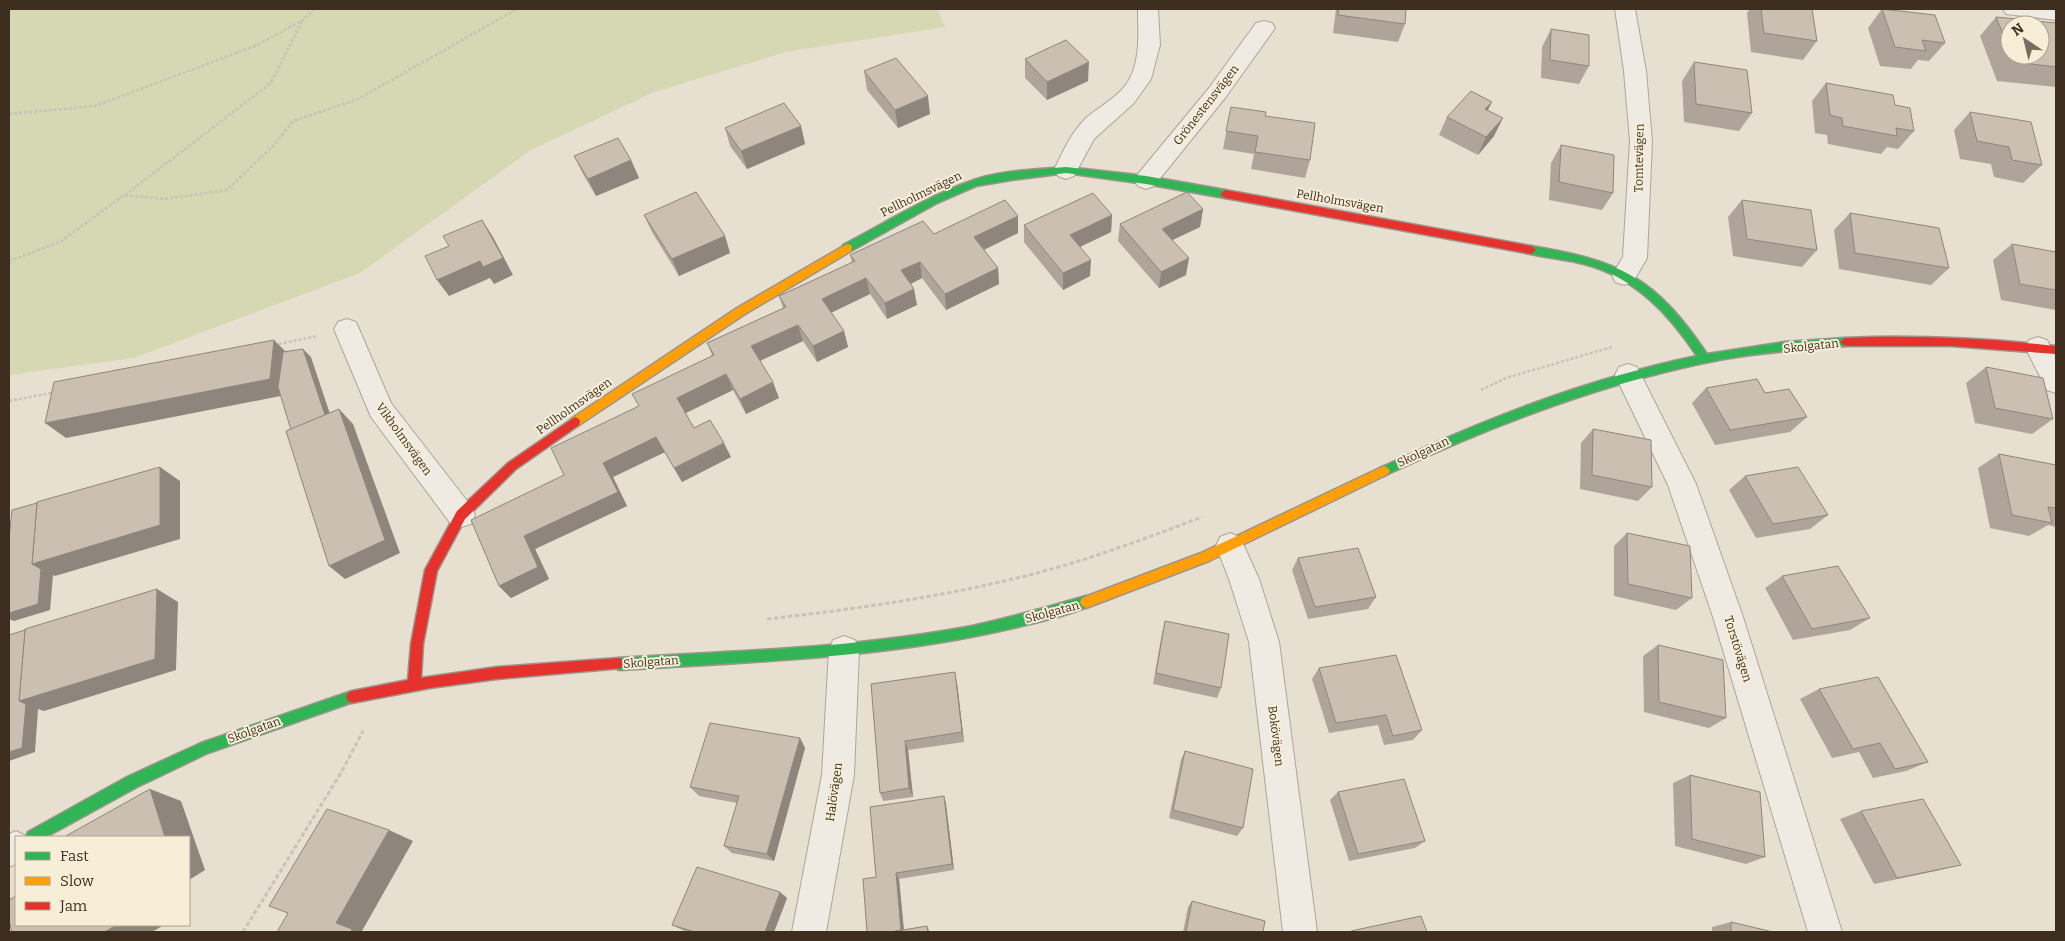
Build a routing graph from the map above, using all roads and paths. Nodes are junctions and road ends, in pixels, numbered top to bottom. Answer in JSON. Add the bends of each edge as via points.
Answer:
{"nodes":[{"id":1,"x":314,"y":9,"type":"edge"},
{"id":2,"x":517,"y":9,"type":"edge"},
{"id":3,"x":1148,"y":9,"type":"edge"},
{"id":4,"x":1625,"y":9,"type":"edge"},
{"id":5,"x":2013,"y":9,"type":"edge"},
{"id":6,"x":2056,"y":13,"type":"edge"},
{"id":7,"x":303,"y":20,"type":"junction"},
{"id":8,"x":1264,"y":28,"type":"dead end"},
{"id":9,"x":9,"y":114,"type":"edge"},
{"id":10,"x":1066,"y":170,"type":"junction"},
{"id":11,"x":1146,"y":180,"type":"junction"},
{"id":12,"x":124,"y":195,"type":"junction"},
{"id":13,"x":9,"y":260,"type":"edge"},
{"id":14,"x":1624,"y":275,"type":"junction"},
{"id":15,"x":347,"y":329,"type":"joint"},
{"id":16,"x":1620,"y":345,"type":"dead end"},
{"id":17,"x":270,"y":346,"type":"edge"},
{"id":18,"x":2047,"y":349,"type":"edge"},
{"id":19,"x":1705,"y":360,"type":"junction"},
{"id":20,"x":1628,"y":375,"type":"junction"},
{"id":21,"x":2056,"y":382,"type":"edge"},
{"id":22,"x":57,"y":392,"type":"edge"},
{"id":23,"x":1473,"y":393,"type":"dead end"},
{"id":24,"x":9,"y":401,"type":"edge"},
{"id":25,"x":1211,"y":514,"type":"dead end"},
{"id":26,"x":461,"y":515,"type":"junction"},
{"id":27,"x":1230,"y":546,"type":"junction"},
{"id":28,"x":759,"y":619,"type":"dead end"},
{"id":29,"x":844,"y":650,"type":"junction"},
{"id":30,"x":414,"y":686,"type":"junction"},
{"id":31,"x":360,"y":695,"type":"junction"},
{"id":32,"x":36,"y":836,"type":"edge"},
{"id":33,"x":243,"y":932,"type":"edge"},
{"id":34,"x":809,"y":932,"type":"edge"},
{"id":35,"x":1300,"y":932,"type":"edge"},
{"id":36,"x":1825,"y":932,"type":"edge"}],
"edges":[{"from":1,"to":7,"type":"path"},
{"from":2,"to":12,"type":"path","via":[[358,99],[293,121],[274,145],[228,190],[165,199]]},
{"from":3,"to":10,"type":"street","via":[[1148,59],[1140,80],[1129,96],[1086,133]]},
{"from":4,"to":14,"type":"street","name":"Tomtevägen","via":[[1641,141],[1635,258]]},
{"from":5,"to":6,"type":"street"},
{"from":7,"to":9,"type":"path","via":[[255,46],[95,106]]},
{"from":7,"to":12,"type":"path","via":[[271,82]]},
{"from":8,"to":11,"type":"street","name":"Grönestensvägen","via":[[1217,94]]},
{"from":10,"to":11,"type":"street","name":"Pellholmsvägen"},
{"from":10,"to":26,"type":"street","name":"Pellholmsvägen","via":[[974,183],[870,234],[636,379],[512,466]]},
{"from":11,"to":14,"type":"street","name":"Pellholmsvägen","via":[[1533,249],[1582,259]]},
{"from":12,"to":13,"type":"path","via":[[60,242]]},
{"from":14,"to":19,"type":"street","name":"Pellholmsvägen","via":[[1688,333]]},
{"from":15,"to":17,"type":"path"},
{"from":15,"to":26,"type":"street","name":"Vikholmsvägen","via":[[380,409]]},
{"from":16,"to":23,"type":"path","via":[[1506,378]]},
{"from":18,"to":19,"type":"street","name":"Skolgatan","via":[[1922,338],[1810,344]]},
{"from":18,"to":21,"type":"street"},
{"from":19,"to":20,"type":"street","name":"Skolgatan"},
{"from":20,"to":27,"type":"street","name":"Skolgatan","via":[[1478,427]]},
{"from":20,"to":36,"type":"street","name":"Torstövägen","via":[[1682,484],[1728,617]]},
{"from":22,"to":24,"type":"path"},
{"from":25,"to":28,"type":"path","via":[[1122,548],[1036,573],[889,604]]},
{"from":26,"to":30,"type":"street","name":"Pellholmsvägen","via":[[430,570],[416,644]]},
{"from":27,"to":29,"type":"street","name":"Skolgatan","via":[[1093,601],[981,631]]},
{"from":27,"to":35,"type":"street","name":"Bokövägen","via":[[1264,642]]},
{"from":29,"to":30,"type":"street","name":"Skolgatan","via":[[502,673]]},
{"from":29,"to":34,"type":"street","name":"Halövägen","via":[[838,775]]},
{"from":30,"to":31,"type":"street","name":"Skolgatan"},
{"from":31,"to":32,"type":"street","name":"Skolgatan","via":[[196,751],[119,789]]},
{"from":31,"to":33,"type":"path","via":[[363,730],[342,772]]}]}
